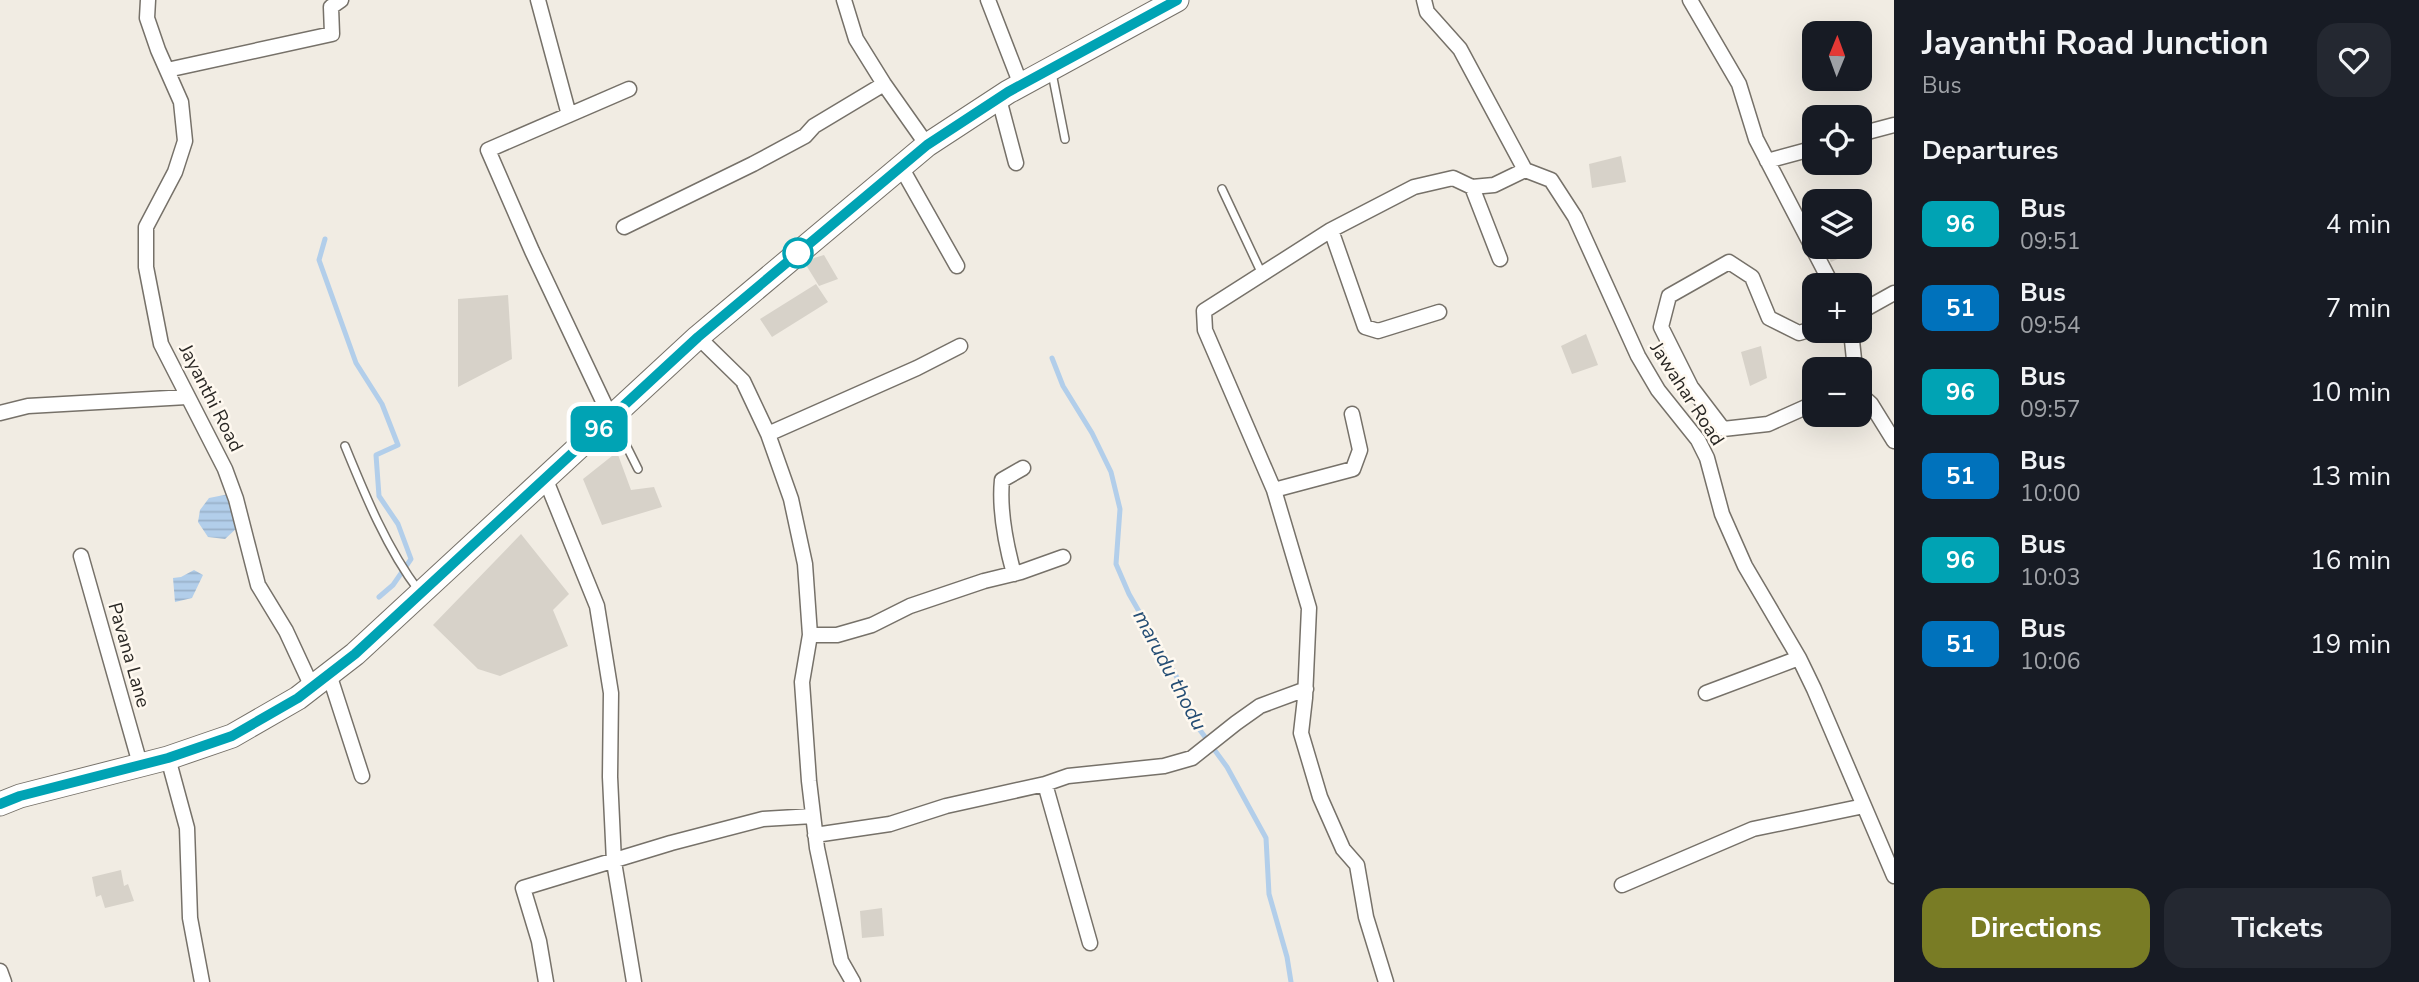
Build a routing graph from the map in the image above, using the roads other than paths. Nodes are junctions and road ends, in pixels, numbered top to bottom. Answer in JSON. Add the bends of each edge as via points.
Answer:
{"nodes":[{"id":1,"x":148,"y":0,"type":"edge"},
{"id":2,"x":341,"y":0,"type":"edge"},
{"id":3,"x":538,"y":0,"type":"edge"},
{"id":4,"x":844,"y":0,"type":"edge"},
{"id":5,"x":988,"y":0,"type":"edge"},
{"id":6,"x":1177,"y":0,"type":"edge"},
{"id":7,"x":1424,"y":0,"type":"edge"},
{"id":8,"x":1690,"y":0,"type":"edge"},
{"id":9,"x":1051,"y":69,"type":"junction"},
{"id":10,"x":167,"y":70,"type":"junction"},
{"id":11,"x":884,"y":84,"type":"junction"},
{"id":12,"x":1021,"y":85,"type":"junction"},
{"id":13,"x":629,"y":89,"type":"dead end"},
{"id":14,"x":999,"y":99,"type":"junction"},
{"id":15,"x":569,"y":115,"type":"junction"},
{"id":16,"x":1894,"y":124,"type":"edge"},
{"id":17,"x":1872,"y":130,"type":"edge"},
{"id":18,"x":1065,"y":139,"type":"dead end"},
{"id":19,"x":927,"y":145,"type":"junction"},
{"id":20,"x":1802,"y":152,"type":"edge"},
{"id":21,"x":1767,"y":161,"type":"junction"},
{"id":22,"x":1016,"y":163,"type":"dead end"},
{"id":23,"x":901,"y":167,"type":"junction"},
{"id":24,"x":1525,"y":170,"type":"junction"},
{"id":25,"x":1472,"y":187,"type":"junction"},
{"id":26,"x":1223,"y":189,"type":"dead end"},
{"id":27,"x":624,"y":227,"type":"dead end"},
{"id":28,"x":1331,"y":230,"type":"junction"},
{"id":29,"x":1500,"y":259,"type":"dead end"},
{"id":30,"x":957,"y":266,"type":"dead end"},
{"id":31,"x":1826,"y":273,"type":"edge"},
{"id":32,"x":1262,"y":275,"type":"junction"},
{"id":33,"x":1894,"y":293,"type":"edge"},
{"id":34,"x":1872,"y":305,"type":"edge"},
{"id":35,"x":1439,"y":312,"type":"dead end"},
{"id":36,"x":1802,"y":332,"type":"edge"},
{"id":37,"x":698,"y":337,"type":"junction"},
{"id":38,"x":960,"y":346,"type":"dead end"},
{"id":39,"x":187,"y":397,"type":"junction"},
{"id":40,"x":1872,"y":406,"type":"edge"},
{"id":41,"x":1802,"y":409,"type":"edge"},
{"id":42,"x":0,"y":412,"type":"edge"},
{"id":43,"x":1352,"y":414,"type":"dead end"},
{"id":44,"x":611,"y":418,"type":"junction"},
{"id":45,"x":768,"y":434,"type":"junction"},
{"id":46,"x":1894,"y":441,"type":"edge"},
{"id":47,"x":345,"y":446,"type":"dead end"},
{"id":48,"x":1023,"y":468,"type":"dead end"},
{"id":49,"x":638,"y":469,"type":"dead end"},
{"id":50,"x":545,"y":478,"type":"junction"},
{"id":51,"x":1274,"y":490,"type":"junction"},
{"id":52,"x":81,"y":556,"type":"dead end"},
{"id":53,"x":1063,"y":557,"type":"dead end"},
{"id":54,"x":1014,"y":574,"type":"junction"},
{"id":55,"x":415,"y":587,"type":"junction"},
{"id":56,"x":810,"y":635,"type":"junction"},
{"id":57,"x":1798,"y":658,"type":"junction"},
{"id":58,"x":321,"y":680,"type":"junction"},
{"id":59,"x":1306,"y":689,"type":"junction"},
{"id":60,"x":1706,"y":693,"type":"dead end"},
{"id":61,"x":168,"y":758,"type":"junction"},
{"id":62,"x":140,"y":764,"type":"junction"},
{"id":63,"x":362,"y":776,"type":"dead end"},
{"id":64,"x":1045,"y":784,"type":"junction"},
{"id":65,"x":0,"y":804,"type":"edge"},
{"id":66,"x":1864,"y":806,"type":"junction"},
{"id":67,"x":813,"y":816,"type":"junction"},
{"id":68,"x":815,"y":835,"type":"junction"},
{"id":69,"x":614,"y":862,"type":"junction"},
{"id":70,"x":1894,"y":876,"type":"edge"},
{"id":71,"x":1622,"y":885,"type":"dead end"},
{"id":72,"x":1090,"y":943,"type":"dead end"},
{"id":73,"x":0,"y":971,"type":"edge"},
{"id":74,"x":5,"y":982,"type":"edge"},
{"id":75,"x":202,"y":982,"type":"edge"},
{"id":76,"x":546,"y":982,"type":"edge"},
{"id":77,"x":634,"y":982,"type":"edge"},
{"id":78,"x":853,"y":982,"type":"edge"},
{"id":79,"x":1386,"y":982,"type":"edge"}],
"edges":[{"from":1,"to":10,"type":"street","name":"Jayanthi Road","via":[[147,18]]},
{"from":2,"to":10,"type":"street","via":[[331,7],[332,34]]},
{"from":3,"to":15,"type":"street"},
{"from":4,"to":11,"type":"street","via":[[856,38]]},
{"from":5,"to":12,"type":"street"},
{"from":6,"to":9,"type":"highway"},
{"from":7,"to":24,"type":"street","via":[[1427,12],[1460,49]]},
{"from":8,"to":21,"type":"street","via":[[1740,84]]},
{"from":9,"to":12,"type":"highway"},
{"from":9,"to":18,"type":"lane"},
{"from":10,"to":39,"type":"street","name":"Jayanthi Road","via":[[181,102],[185,141],[175,172],[146,227],[146,267],[161,344]]},
{"from":11,"to":19,"type":"street"},
{"from":11,"to":27,"type":"street","via":[[795,142]]},
{"from":12,"to":14,"type":"highway"},
{"from":13,"to":15,"type":"street"},
{"from":14,"to":19,"type":"highway"},
{"from":14,"to":22,"type":"street"},
{"from":15,"to":44,"type":"street","via":[[488,150]]},
{"from":16,"to":17,"type":"street"},
{"from":19,"to":23,"type":"highway"},
{"from":20,"to":21,"type":"street"},
{"from":21,"to":31,"type":"street"},
{"from":23,"to":30,"type":"street"},
{"from":23,"to":37,"type":"highway"},
{"from":24,"to":25,"type":"street","via":[[1493,185]]},
{"from":24,"to":57,"type":"street","name":"Jawahar Road","via":[[1551,180],[1575,217],[1638,356],[1698,440],[1745,566]]},
{"from":25,"to":28,"type":"street","via":[[1453,178],[1414,187]]},
{"from":25,"to":29,"type":"street"},
{"from":26,"to":32,"type":"lane"},
{"from":28,"to":32,"type":"street"},
{"from":28,"to":35,"type":"street","via":[[1365,327],[1378,331]]},
{"from":32,"to":51,"type":"street","via":[[1204,310],[1205,330]]},
{"from":33,"to":34,"type":"street"},
{"from":36,"to":41,"type":"street","via":[[1769,318],[1752,277],[1729,262],[1669,296],[1661,327],[1691,387],[1723,429],[1768,424]]},
{"from":37,"to":44,"type":"highway"},
{"from":37,"to":45,"type":"street","via":[[743,382]]},
{"from":38,"to":45,"type":"street"},
{"from":39,"to":42,"type":"street","via":[[28,406]]},
{"from":39,"to":58,"type":"street","name":"Jayanthi Road","via":[[226,469],[258,585]]},
{"from":40,"to":46,"type":"street"},
{"from":43,"to":51,"type":"street","via":[[1360,450],[1353,469]]},
{"from":44,"to":49,"type":"lane"},
{"from":44,"to":50,"type":"highway"},
{"from":45,"to":56,"type":"street","via":[[791,499],[805,564]]},
{"from":47,"to":55,"type":"lane"},
{"from":48,"to":54,"type":"street","via":[[1002,480],[1000,496]]},
{"from":50,"to":55,"type":"highway"},
{"from":50,"to":69,"type":"street","via":[[597,606],[611,693]]},
{"from":51,"to":59,"type":"street","via":[[1308,608]]},
{"from":52,"to":62,"type":"street","name":"Pavana Lane"},
{"from":53,"to":54,"type":"street"},
{"from":54,"to":56,"type":"street","via":[[911,606],[860,629]]},
{"from":55,"to":58,"type":"highway","via":[[355,654]]},
{"from":56,"to":67,"type":"street","via":[[802,682]]},
{"from":57,"to":60,"type":"street"},
{"from":57,"to":66,"type":"street","name":"Jawahar Road"},
{"from":58,"to":61,"type":"highway","via":[[232,736]]},
{"from":58,"to":63,"type":"street","name":"Jayanthi Road"},
{"from":59,"to":64,"type":"street","via":[[1260,706],[1192,758],[1164,766],[1068,776]]},
{"from":59,"to":79,"type":"street","via":[[1301,733],[1320,797],[1343,849],[1357,865],[1366,917]]},
{"from":61,"to":62,"type":"highway"},
{"from":61,"to":75,"type":"street","via":[[187,828],[190,918]]},
{"from":62,"to":65,"type":"highway"},
{"from":64,"to":68,"type":"street","via":[[890,824]]},
{"from":64,"to":72,"type":"street"},
{"from":66,"to":70,"type":"street","name":"Jawahar Road"},
{"from":66,"to":71,"type":"street","via":[[1753,829]]},
{"from":67,"to":68,"type":"street"},
{"from":67,"to":69,"type":"street","via":[[763,819]]},
{"from":68,"to":78,"type":"street","via":[[841,961]]},
{"from":69,"to":76,"type":"street","via":[[523,888]]},
{"from":69,"to":77,"type":"street"},
{"from":73,"to":74,"type":"street"}]}
